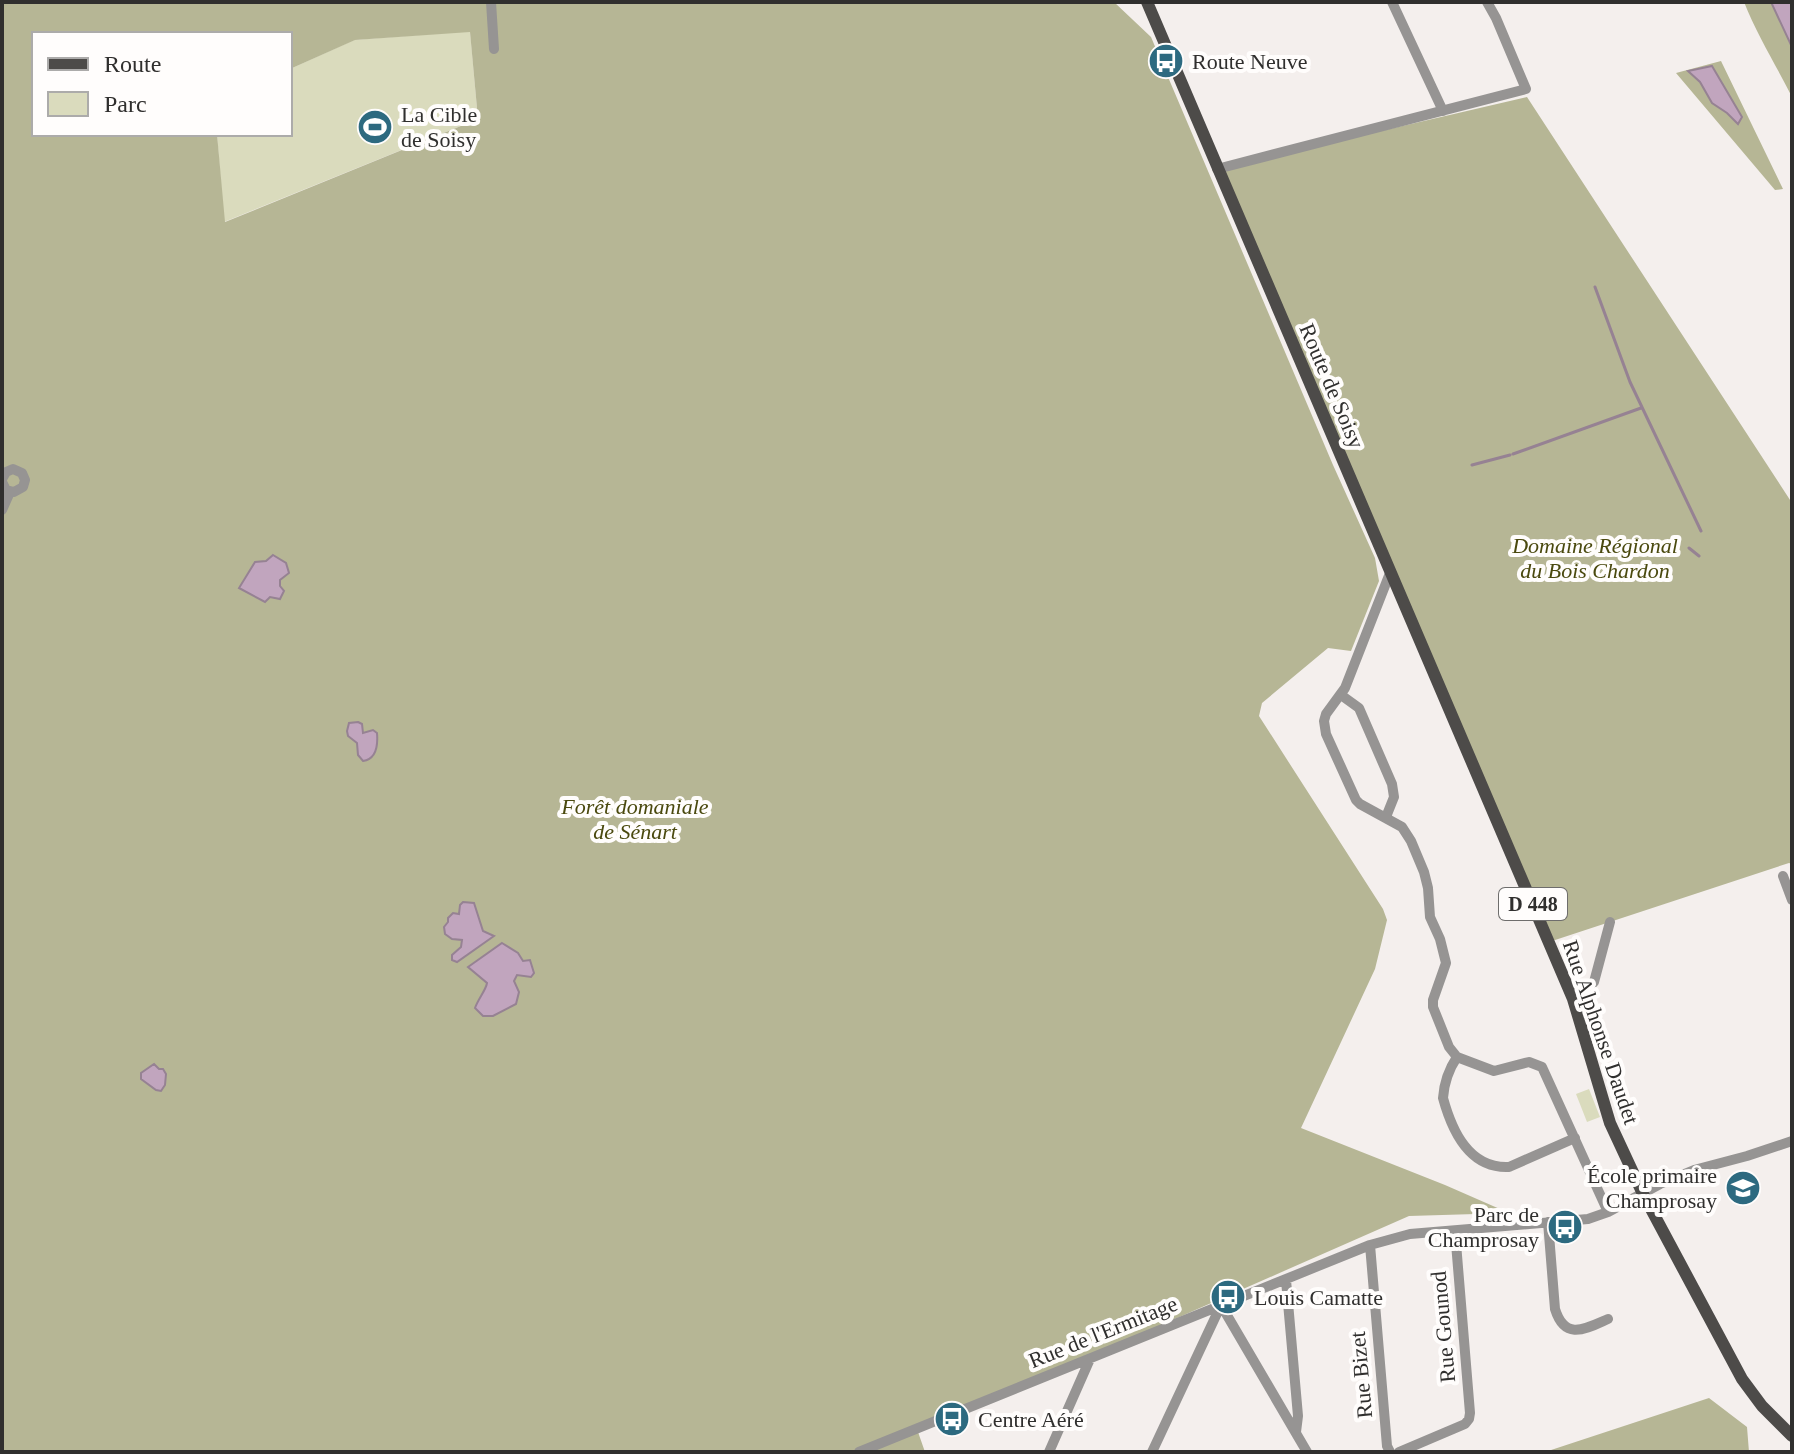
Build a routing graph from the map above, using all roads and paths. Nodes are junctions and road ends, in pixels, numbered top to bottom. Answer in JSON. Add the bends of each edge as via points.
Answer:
{"nodes":[{"id":1,"x":491,"y":2,"type":"edge"},
{"id":2,"x":1147,"y":2,"type":"edge"},
{"id":3,"x":1392,"y":2,"type":"edge"},
{"id":4,"x":1487,"y":2,"type":"edge"},
{"id":5,"x":494,"y":49,"type":"dead end"},
{"id":6,"x":1443,"y":111,"type":"junction"},
{"id":7,"x":1217,"y":169,"type":"junction"},
{"id":8,"x":2,"y":477,"type":"edge"},
{"id":9,"x":10,"y":492,"type":"junction"},
{"id":10,"x":2,"y":510,"type":"edge"},
{"id":11,"x":1390,"y":573,"type":"junction"},
{"id":12,"x":1410,"y":619,"type":"joint"},
{"id":13,"x":1341,"y":695,"type":"junction"},
{"id":14,"x":1386,"y":817,"type":"junction"},
{"id":15,"x":1783,"y":876,"type":"dead end"},
{"id":16,"x":1792,"y":900,"type":"edge"},
{"id":17,"x":1610,"y":922,"type":"dead end"},
{"id":18,"x":1573,"y":999,"type":"junction"},
{"id":19,"x":1457,"y":1057,"type":"junction"},
{"id":20,"x":1575,"y":1138,"type":"junction"},
{"id":21,"x":1792,"y":1141,"type":"edge"},
{"id":22,"x":1643,"y":1194,"type":"junction"},
{"id":23,"x":1608,"y":1212,"type":"junction"},
{"id":24,"x":1548,"y":1222,"type":"junction"},
{"id":25,"x":1455,"y":1231,"type":"junction"},
{"id":26,"x":1370,"y":1245,"type":"junction"},
{"id":27,"x":1286,"y":1280,"type":"junction"},
{"id":28,"x":1221,"y":1305,"type":"junction"},
{"id":29,"x":1608,"y":1319,"type":"dead end"},
{"id":30,"x":1090,"y":1359,"type":"junction"},
{"id":31,"x":1296,"y":1432,"type":"junction"},
{"id":32,"x":1792,"y":1436,"type":"edge"},
{"id":33,"x":1052,"y":1451,"type":"edge"},
{"id":34,"x":859,"y":1452,"type":"edge"},
{"id":35,"x":1152,"y":1452,"type":"edge"},
{"id":36,"x":1307,"y":1452,"type":"edge"},
{"id":37,"x":1390,"y":1452,"type":"edge"},
{"id":38,"x":1399,"y":1452,"type":"edge"}],
"edges":[{"from":1,"to":5,"type":"street"},
{"from":2,"to":7,"type":"main road","number":"D 448"},
{"from":3,"to":6,"type":"street"},
{"from":4,"to":6,"type":"street","via":[[1526,89]]},
{"from":6,"to":7,"type":"street"},
{"from":7,"to":11,"type":"main road","name":"Route de Soisy","number":"D 448"},
{"from":8,"to":9,"type":"street"},
{"from":8,"to":9,"type":"street","via":[[16,469],[24,476],[23,487]]},
{"from":9,"to":10,"type":"street"},
{"from":11,"to":12,"type":"main road","name":"Route de Soisy","number":"D 448"},
{"from":11,"to":13,"type":"street"},
{"from":12,"to":18,"type":"main road","name":"Rue Alphonse Daudet","number":"D 448"},
{"from":13,"to":14,"type":"street","via":[[1359,708],[1392,784],[1394,797]]},
{"from":13,"to":14,"type":"street","via":[[1326,714],[1324,727],[1356,800]]},
{"from":14,"to":19,"type":"street","via":[[1408,834],[1427,881],[1430,917],[1446,963],[1433,1007]]},
{"from":15,"to":16,"type":"street"},
{"from":17,"to":18,"type":"street","via":[[1594,982]]},
{"from":18,"to":22,"type":"main road","name":"Rue Alphonse Daudet","number":"D 448","via":[[1610,1123]]},
{"from":19,"to":20,"type":"street","via":[[1494,1071],[1529,1062],[1542,1067]]},
{"from":19,"to":20,"type":"street","via":[[1443,1098],[1464,1146],[1477,1159],[1509,1167]]},
{"from":20,"to":23,"type":"street"},
{"from":21,"to":22,"type":"street","name":"Rue de l'Ermitage","via":[[1694,1170]]},
{"from":22,"to":23,"type":"street","name":"Rue de l'Ermitage"},
{"from":22,"to":32,"type":"main road","name":"Rue Alphonse Daudet","number":"D 448","via":[[1742,1379]]},
{"from":23,"to":24,"type":"street","name":"Rue de l'Ermitage"},
{"from":24,"to":25,"type":"street","name":"Rue de l'Ermitage"},
{"from":24,"to":29,"type":"street","via":[[1558,1320],[1580,1330]]},
{"from":25,"to":26,"type":"street","name":"Rue de l'Ermitage","via":[[1410,1234]]},
{"from":25,"to":38,"type":"street","name":"Rue Gounod","via":[[1469,1419]]},
{"from":26,"to":27,"type":"street","name":"Rue de l'Ermitage"},
{"from":26,"to":37,"type":"street","name":"Rue Bizet"},
{"from":27,"to":28,"type":"street","name":"Rue de l'Ermitage"},
{"from":27,"to":31,"type":"street"},
{"from":28,"to":30,"type":"street","name":"Rue de l'Ermitage"},
{"from":28,"to":31,"type":"street"},
{"from":28,"to":35,"type":"street"},
{"from":30,"to":33,"type":"street"},
{"from":30,"to":34,"type":"street","name":"Rue de l'Ermitage"},
{"from":31,"to":36,"type":"street"}]}
